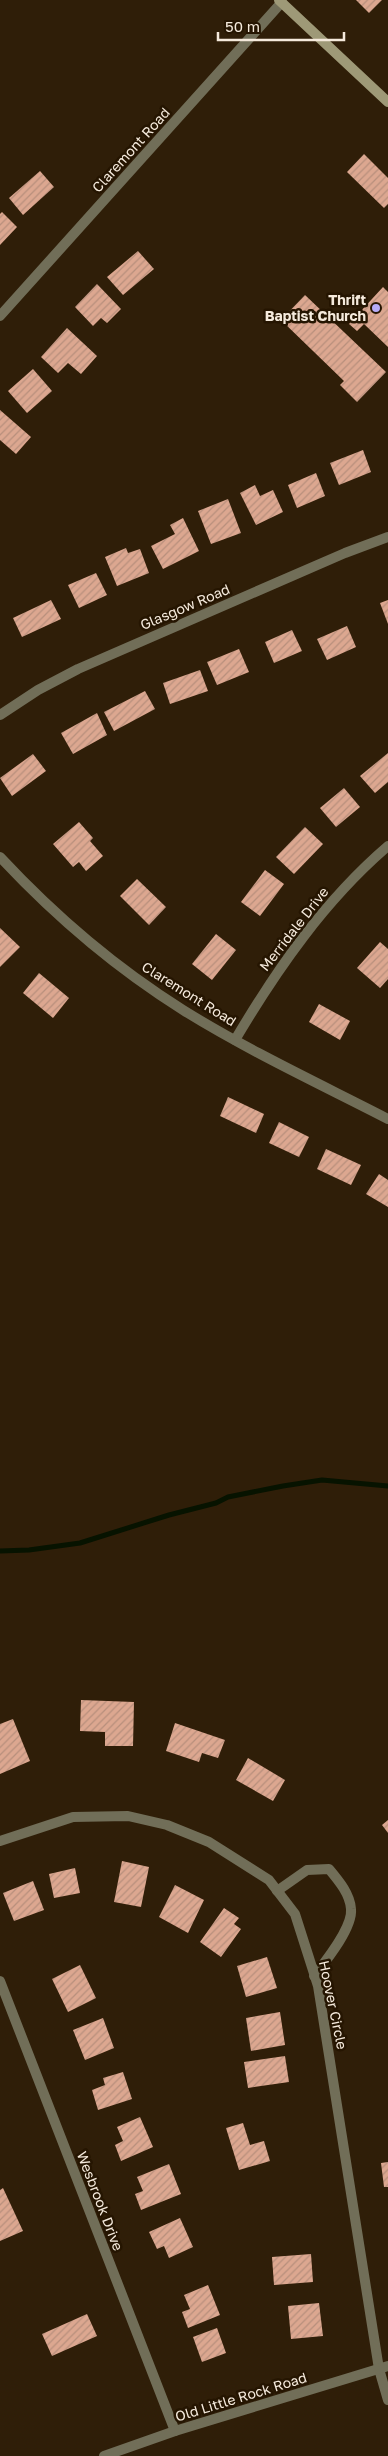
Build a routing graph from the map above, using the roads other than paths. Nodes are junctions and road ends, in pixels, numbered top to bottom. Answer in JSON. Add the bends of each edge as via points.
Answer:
{"nodes":[{"id":1,"x":281,"y":1,"type":"edge"},
{"id":2,"x":388,"y":102,"type":"edge"},
{"id":3,"x":0,"y":316,"type":"edge"},
{"id":4,"x":388,"y":537,"type":"edge"},
{"id":5,"x":0,"y":715,"type":"edge"},
{"id":6,"x":388,"y":846,"type":"edge"},
{"id":7,"x":0,"y":857,"type":"edge"},
{"id":8,"x":235,"y":1040,"type":"junction"},
{"id":9,"x":388,"y":1119,"type":"edge"},
{"id":10,"x":0,"y":1840,"type":"edge"},
{"id":11,"x":277,"y":1890,"type":"junction"},
{"id":12,"x":314,"y":1976,"type":"junction"},
{"id":13,"x":0,"y":1981,"type":"edge"},
{"id":14,"x":383,"y":2368,"type":"edge"},
{"id":15,"x":388,"y":2400,"type":"edge"},
{"id":16,"x":175,"y":2431,"type":"junction"},
{"id":17,"x":104,"y":2456,"type":"edge"}],
"edges":[{"from":1,"to":2,"type":"main road"},
{"from":1,"to":3,"type":"street","name":"Claremont Road"},
{"from":4,"to":5,"type":"street","name":"Glasgow Road","via":[[86,665],[38,690]]},
{"from":6,"to":8,"type":"street","name":"Merridale Drive","via":[[344,889],[305,936],[273,977]]},
{"from":7,"to":8,"type":"street","name":"Claremont Road","via":[[66,922],[118,965]]},
{"from":8,"to":9,"type":"street","name":"Claremont Road"},
{"from":10,"to":11,"type":"street","name":"Hoover Circle","via":[[73,1818],[128,1816],[167,1825],[209,1842],[269,1880]]},
{"from":11,"to":12,"type":"street","name":"Hoover Circle","via":[[295,1914]]},
{"from":11,"to":12,"type":"street","via":[[307,1870],[329,1869],[343,1885],[352,1910],[341,1941]]},
{"from":12,"to":14,"type":"street","name":"Hoover Circle"},
{"from":13,"to":16,"type":"street","name":"Wesbrook Drive"},
{"from":14,"to":15,"type":"street","name":"Hoover Circle"},
{"from":14,"to":16,"type":"street","name":"Old Little Rock Road"},
{"from":16,"to":17,"type":"street","name":"Old Little Rock Road"}]}
